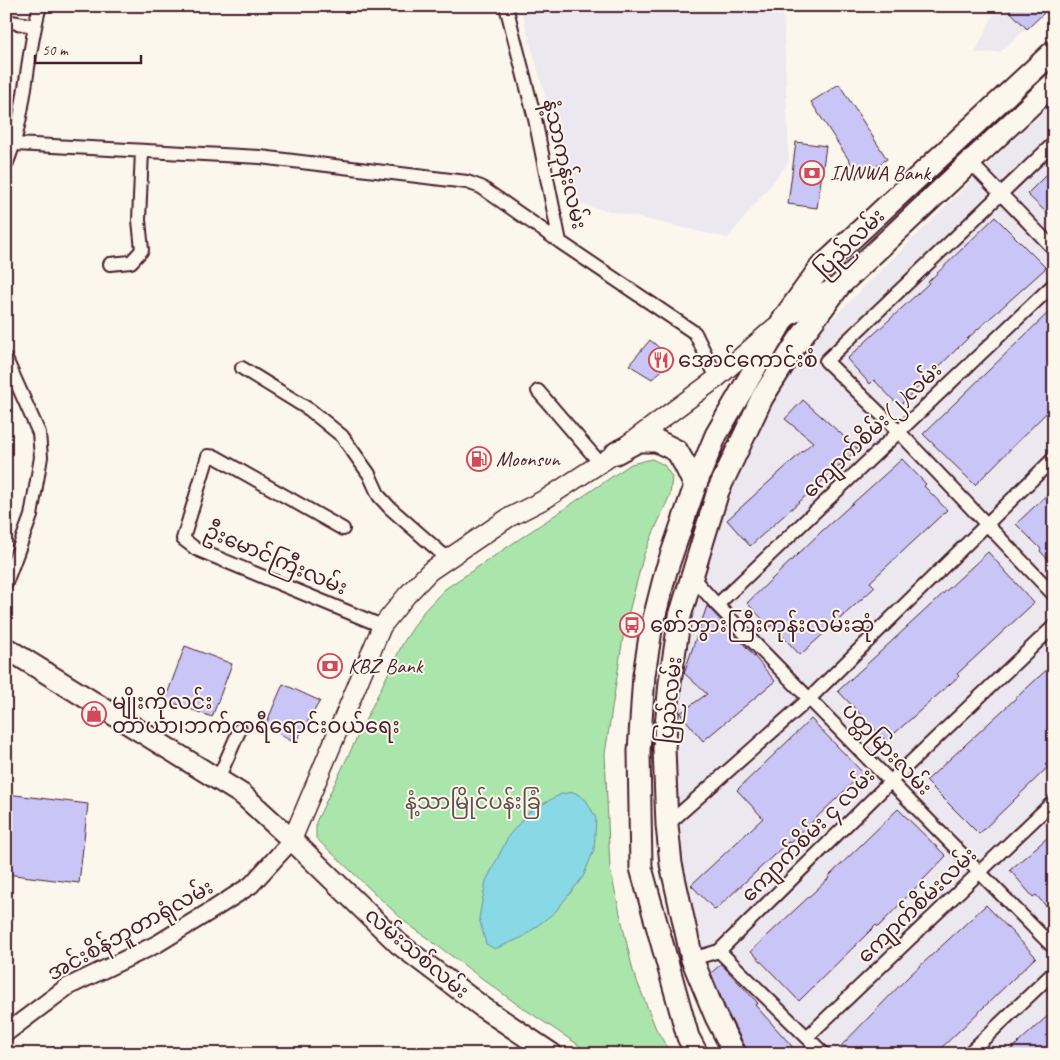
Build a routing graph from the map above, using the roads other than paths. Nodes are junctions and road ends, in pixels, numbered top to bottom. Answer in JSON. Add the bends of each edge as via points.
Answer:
{"nodes":[{"id":1,"x":40,"y":6,"type":"edge"},
{"id":2,"x":506,"y":6,"type":"edge"},
{"id":3,"x":6,"y":21,"type":"edge"},
{"id":4,"x":34,"y":26,"type":"junction"},
{"id":5,"x":1054,"y":51,"type":"edge"},
{"id":6,"x":1054,"y":83,"type":"edge"},
{"id":7,"x":1054,"y":143,"type":"edge"},
{"id":8,"x":15,"y":144,"type":"junction"},
{"id":9,"x":142,"y":151,"type":"junction"},
{"id":10,"x":970,"y":162,"type":"junction"},
{"id":11,"x":6,"y":165,"type":"edge"},
{"id":12,"x":1000,"y":193,"type":"junction"},
{"id":13,"x":560,"y":242,"type":"junction"},
{"id":14,"x":1054,"y":249,"type":"edge"},
{"id":15,"x":110,"y":264,"type":"dead end"},
{"id":16,"x":1054,"y":284,"type":"edge"},
{"id":17,"x":840,"y":285,"type":"junction"},
{"id":18,"x":784,"y":318,"type":"junction"},
{"id":19,"x":6,"y":359,"type":"edge"},
{"id":20,"x":242,"y":368,"type":"dead end"},
{"id":21,"x":720,"y":376,"type":"junction"},
{"id":22,"x":538,"y":391,"type":"dead end"},
{"id":23,"x":753,"y":393,"type":"junction"},
{"id":24,"x":899,"y":432,"type":"junction"},
{"id":25,"x":608,"y":458,"type":"junction"},
{"id":26,"x":1054,"y":458,"type":"edge"},
{"id":27,"x":695,"y":486,"type":"junction"},
{"id":28,"x":718,"y":491,"type":"junction"},
{"id":29,"x":986,"y":524,"type":"junction"},
{"id":30,"x":343,"y":529,"type":"dead end"},
{"id":31,"x":448,"y":559,"type":"junction"},
{"id":32,"x":692,"y":578,"type":"junction"},
{"id":33,"x":6,"y":583,"type":"edge"},
{"id":34,"x":1054,"y":595,"type":"edge"},
{"id":35,"x":718,"y":606,"type":"junction"},
{"id":36,"x":382,"y":626,"type":"junction"},
{"id":37,"x":1054,"y":626,"type":"edge"},
{"id":38,"x":6,"y":648,"type":"edge"},
{"id":39,"x":809,"y":699,"type":"junction"},
{"id":40,"x":240,"y":729,"type":"dead end"},
{"id":41,"x":218,"y":780,"type":"junction"},
{"id":42,"x":890,"y":782,"type":"junction"},
{"id":43,"x":1054,"y":801,"type":"edge"},
{"id":44,"x":667,"y":825,"type":"junction"},
{"id":45,"x":292,"y":840,"type":"junction"},
{"id":46,"x":979,"y":872,"type":"junction"},
{"id":47,"x":1054,"y":948,"type":"edge"},
{"id":48,"x":719,"y":951,"type":"junction"},
{"id":49,"x":692,"y":959,"type":"junction"},
{"id":50,"x":1054,"y":972,"type":"edge"},
{"id":51,"x":6,"y":1033,"type":"edge"},
{"id":52,"x":807,"y":1037,"type":"junction"},
{"id":53,"x":552,"y":1054,"type":"edge"},
{"id":54,"x":697,"y":1054,"type":"edge"},
{"id":55,"x":735,"y":1054,"type":"edge"},
{"id":56,"x":824,"y":1054,"type":"edge"},
{"id":57,"x":968,"y":1054,"type":"edge"}],
"edges":[{"from":1,"to":4,"type":"street"},
{"from":2,"to":13,"type":"street","name":"နံ့သာကုန်းလမ်း","via":[[535,119]]},
{"from":3,"to":4,"type":"street"},
{"from":4,"to":8,"type":"street"},
{"from":5,"to":18,"type":"highway","name":"ပြည်လမ်း","via":[[820,268]]},
{"from":6,"to":10,"type":"highway","name":"ပြည်လမ်း"},
{"from":7,"to":12,"type":"street"},
{"from":8,"to":9,"type":"street"},
{"from":8,"to":11,"type":"street"},
{"from":9,"to":13,"type":"street","via":[[260,157],[467,182],[481,187]]},
{"from":9,"to":15,"type":"street","via":[[142,250],[131,262]]},
{"from":10,"to":12,"type":"street"},
{"from":10,"to":17,"type":"highway","name":"ပြည်လမ်း"},
{"from":12,"to":14,"type":"street"},
{"from":12,"to":24,"type":"street","via":[[826,361]]},
{"from":13,"to":21,"type":"street","name":"နံ့သာကုန်းလမ်း","via":[[695,333]]},
{"from":16,"to":24,"type":"street","name":"ကျောက်စိမ်း(၂)လမ်း"},
{"from":17,"to":18,"type":"main road","name":"ပြည်လမ်း"},
{"from":17,"to":23,"type":"highway","name":"ပြည်လမ်း"},
{"from":18,"to":21,"type":"main road"},
{"from":18,"to":23,"type":"highway","name":"ပြည်လမ်း"},
{"from":19,"to":33,"type":"street","via":[[39,433],[41,457],[31,516]]},
{"from":20,"to":31,"type":"street","via":[[310,410],[342,436],[369,474],[379,496]]},
{"from":21,"to":23,"type":"main road"},
{"from":21,"to":25,"type":"main road"},
{"from":22,"to":25,"type":"street"},
{"from":23,"to":27,"type":"highway","name":"ပြည်လမ်း","via":[[716,435]]},
{"from":23,"to":28,"type":"highway","name":"ပြည်လမ်း"},
{"from":24,"to":29,"type":"street"},
{"from":24,"to":35,"type":"street","name":"ကျောက်စိမ်း(၂)လမ်း"},
{"from":25,"to":27,"type":"highway","via":[[638,441],[657,441],[676,451]]},
{"from":25,"to":31,"type":"main road","via":[[508,518]]},
{"from":26,"to":29,"type":"street"},
{"from":27,"to":28,"type":"highway"},
{"from":27,"to":54,"type":"highway","name":"ပြည်လမ်း","via":[[666,571],[651,630],[644,675],[639,751],[641,868],[688,1037]]},
{"from":28,"to":32,"type":"highway","name":"ပြည်လမ်း"},
{"from":29,"to":34,"type":"street"},
{"from":29,"to":39,"type":"street"},
{"from":30,"to":36,"type":"street","name":"ဦးမောင်ကြီးလမ်း","via":[[216,457],[208,456],[183,539],[196,549]]},
{"from":31,"to":36,"type":"main road","via":[[430,571]]},
{"from":32,"to":35,"type":"street","name":"ပတ္တမြားလမ်း"},
{"from":32,"to":44,"type":"highway","name":"ပြည်လမ်း","via":[[680,616],[670,682],[664,748]]},
{"from":35,"to":39,"type":"street","name":"ပတ္တမြားလမ်း"},
{"from":36,"to":45,"type":"main road"},
{"from":37,"to":42,"type":"street","name":"ကျောက်စိမ်း ၄ လမ်း"},
{"from":38,"to":41,"type":"main road","name":"လမ်းသစ်လမ်း"},
{"from":39,"to":42,"type":"street","name":"ပတ္တမြားလမ်း"},
{"from":39,"to":44,"type":"street"},
{"from":40,"to":41,"type":"street"},
{"from":41,"to":45,"type":"main road","name":"လမ်းသစ်လမ်း","via":[[243,795]]},
{"from":42,"to":46,"type":"street","name":"ပတ္တမြားလမ်း"},
{"from":42,"to":48,"type":"street","name":"ကျောက်စိမ်း ၄ လမ်း"},
{"from":43,"to":46,"type":"street","name":"ကျောက်စိမ်းလမ်း"},
{"from":44,"to":49,"type":"highway","name":"ပြည်လမ်း"},
{"from":45,"to":51,"type":"street","name":"အင်းစိန်ဘူတာရုံလမ်း","via":[[251,885],[157,944],[67,987]]},
{"from":45,"to":53,"type":"main road","name":"လမ်းသစ်လမ်း","via":[[399,944],[485,1009]]},
{"from":46,"to":47,"type":"street","name":"ပတ္တမြားလမ်း"},
{"from":46,"to":52,"type":"street","name":"ကျောက်စိမ်းလမ်း"},
{"from":48,"to":49,"type":"street","name":"ကျောက်စိမ်း ၄ လမ်း"},
{"from":48,"to":52,"type":"street"},
{"from":49,"to":55,"type":"highway","name":"ပြည်လမ်း"},
{"from":50,"to":57,"type":"street"},
{"from":52,"to":56,"type":"street"}]}
